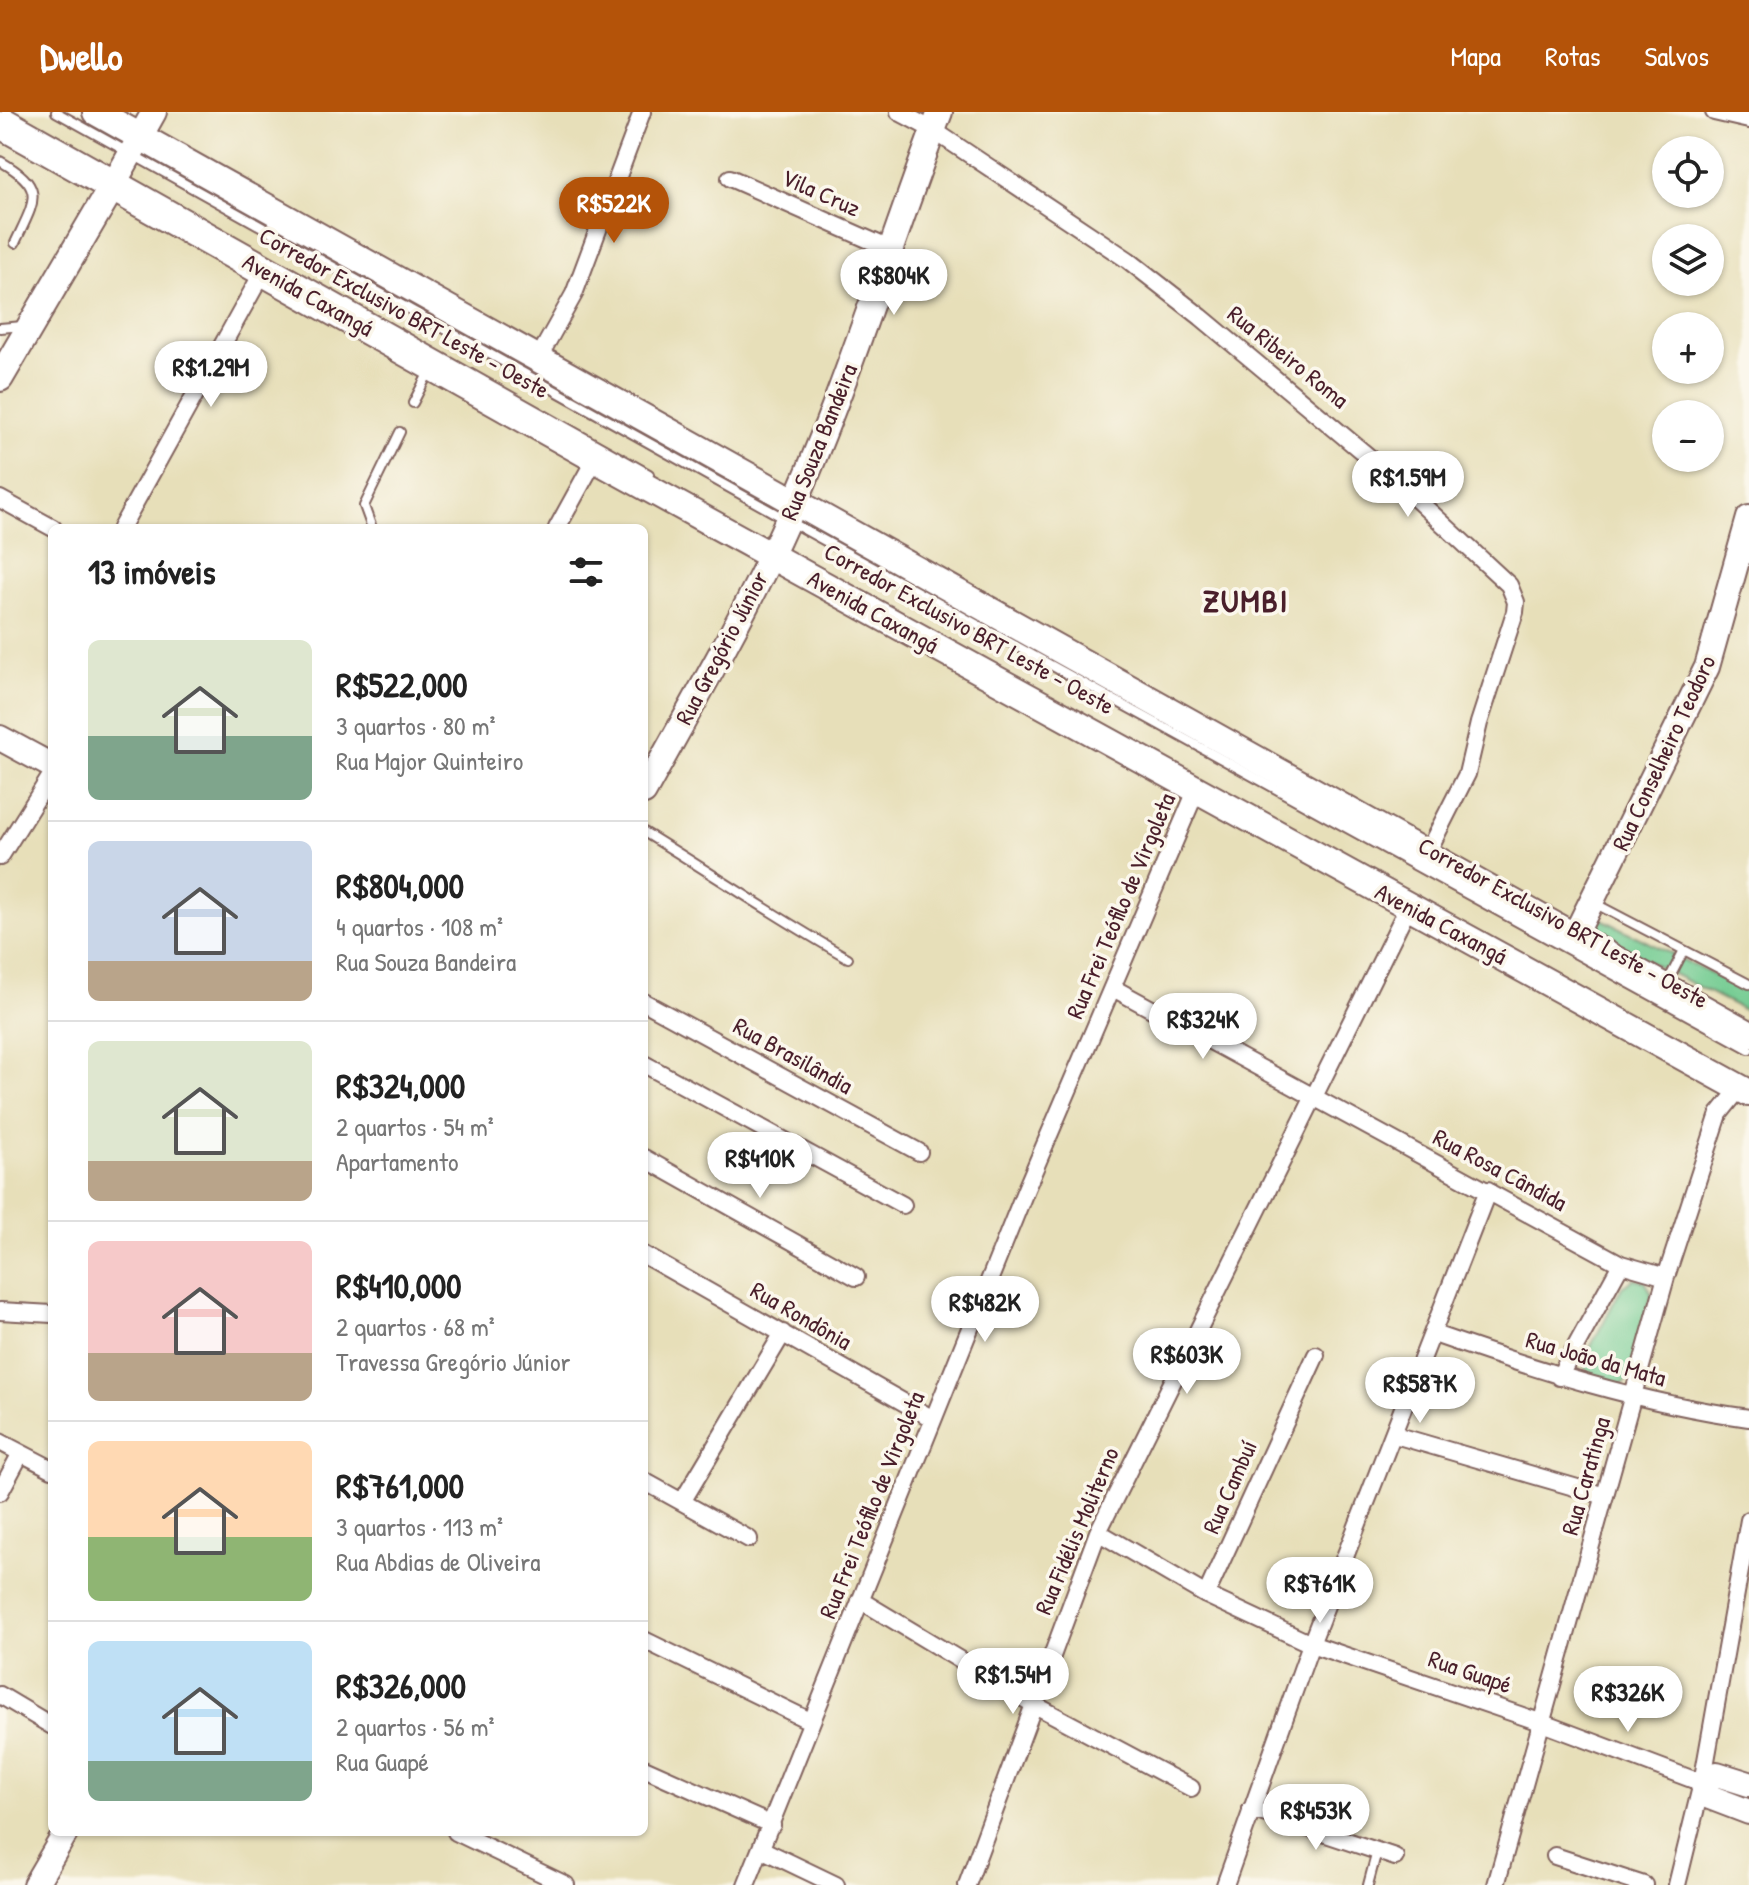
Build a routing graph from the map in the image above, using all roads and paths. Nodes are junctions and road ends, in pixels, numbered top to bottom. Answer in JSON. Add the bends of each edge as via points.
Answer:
{"nodes":[{"id":1,"x":6,"y":112,"type":"edge"},
{"id":2,"x":56,"y":112,"type":"edge"},
{"id":3,"x":96,"y":112,"type":"edge"},
{"id":4,"x":154,"y":112,"type":"edge"},
{"id":5,"x":642,"y":112,"type":"edge"},
{"id":6,"x":899,"y":112,"type":"edge"},
{"id":7,"x":1714,"y":112,"type":"edge"},
{"id":8,"x":1749,"y":120,"type":"edge"},
{"id":9,"x":936,"y":121,"type":"edge"},
{"id":10,"x":0,"y":125,"type":"edge"},
{"id":11,"x":136,"y":145,"type":"junction"},
{"id":12,"x":0,"y":161,"type":"edge"},
{"id":13,"x":730,"y":178,"type":"dead end"},
{"id":14,"x":115,"y":181,"type":"junction"},
{"id":15,"x":15,"y":243,"type":"dead end"},
{"id":16,"x":892,"y":250,"type":"junction"},
{"id":17,"x":366,"y":262,"type":"junction"},
{"id":18,"x":264,"y":270,"type":"junction"},
{"id":19,"x":31,"y":325,"type":"junction"},
{"id":20,"x":0,"y":328,"type":"edge"},
{"id":21,"x":445,"y":329,"type":"junction"},
{"id":22,"x":539,"y":357,"type":"junction"},
{"id":23,"x":432,"y":366,"type":"junction"},
{"id":24,"x":0,"y":378,"type":"edge"},
{"id":25,"x":413,"y":403,"type":"dead end"},
{"id":26,"x":400,"y":432,"type":"dead end"},
{"id":27,"x":595,"y":459,"type":"junction"},
{"id":28,"x":652,"y":476,"type":"dead end"},
{"id":29,"x":2,"y":506,"type":"edge"},
{"id":30,"x":791,"y":511,"type":"junction"},
{"id":31,"x":1749,"y":518,"type":"edge"},
{"id":32,"x":123,"y":524,"type":"edge"},
{"id":33,"x":371,"y":524,"type":"edge"},
{"id":34,"x":559,"y":524,"type":"edge"},
{"id":35,"x":48,"y":526,"type":"edge"},
{"id":36,"x":774,"y":548,"type":"junction"},
{"id":37,"x":898,"y":613,"type":"dead end"},
{"id":38,"x":954,"y":643,"type":"dead end"},
{"id":39,"x":981,"y":658,"type":"dead end"},
{"id":40,"x":0,"y":738,"type":"edge"},
{"id":41,"x":48,"y":764,"type":"edge"},
{"id":42,"x":48,"y":780,"type":"edge"},
{"id":43,"x":648,"y":784,"type":"edge"},
{"id":44,"x":1196,"y":791,"type":"junction"},
{"id":45,"x":648,"y":834,"type":"edge"},
{"id":46,"x":1427,"y":853,"type":"junction"},
{"id":47,"x":0,"y":857,"type":"edge"},
{"id":48,"x":1593,"y":902,"type":"junction"},
{"id":49,"x":1408,"y":907,"type":"junction"},
{"id":50,"x":1574,"y":937,"type":"junction"},
{"id":51,"x":1684,"y":950,"type":"junction"},
{"id":52,"x":848,"y":958,"type":"dead end"},
{"id":53,"x":1749,"y":984,"type":"edge"},
{"id":54,"x":1664,"y":987,"type":"junction"},
{"id":55,"x":1113,"y":988,"type":"junction"},
{"id":56,"x":648,"y":1004,"type":"edge"},
{"id":57,"x":1749,"y":1034,"type":"edge"},
{"id":58,"x":1749,"y":1049,"type":"edge"},
{"id":59,"x":648,"y":1066,"type":"edge"},
{"id":60,"x":1746,"y":1088,"type":"edge"},
{"id":61,"x":1313,"y":1099,"type":"junction"},
{"id":62,"x":919,"y":1152,"type":"dead end"},
{"id":63,"x":648,"y":1160,"type":"edge"},
{"id":64,"x":1488,"y":1190,"type":"junction"},
{"id":65,"x":903,"y":1205,"type":"dead end"},
{"id":66,"x":648,"y":1257,"type":"edge"},
{"id":67,"x":1621,"y":1264,"type":"junction"},
{"id":68,"x":856,"y":1277,"type":"dead end"},
{"id":69,"x":1666,"y":1277,"type":"junction"},
{"id":70,"x":0,"y":1311,"type":"edge"},
{"id":71,"x":48,"y":1314,"type":"edge"},
{"id":72,"x":783,"y":1333,"type":"junction"},
{"id":73,"x":1434,"y":1334,"type":"junction"},
{"id":74,"x":1316,"y":1355,"type":"dead end"},
{"id":75,"x":1559,"y":1377,"type":"junction"},
{"id":76,"x":1634,"y":1396,"type":"junction"},
{"id":77,"x":1749,"y":1418,"type":"edge"},
{"id":78,"x":933,"y":1419,"type":"junction"},
{"id":79,"x":1395,"y":1435,"type":"junction"},
{"id":80,"x":0,"y":1442,"type":"edge"},
{"id":81,"x":21,"y":1453,"type":"junction"},
{"id":82,"x":48,"y":1467,"type":"edge"},
{"id":83,"x":648,"y":1483,"type":"edge"},
{"id":84,"x":0,"y":1492,"type":"edge"},
{"id":85,"x":1605,"y":1496,"type":"junction"},
{"id":86,"x":682,"y":1502,"type":"junction"},
{"id":87,"x":1749,"y":1520,"type":"edge"},
{"id":88,"x":1098,"y":1532,"type":"junction"},
{"id":89,"x":749,"y":1539,"type":"dead end"},
{"id":90,"x":1206,"y":1595,"type":"junction"},
{"id":91,"x":860,"y":1600,"type":"junction"},
{"id":92,"x":648,"y":1642,"type":"edge"},
{"id":93,"x":1311,"y":1644,"type":"junction"},
{"id":94,"x":0,"y":1695,"type":"edge"},
{"id":95,"x":1033,"y":1704,"type":"junction"},
{"id":96,"x":810,"y":1721,"type":"junction"},
{"id":97,"x":1540,"y":1722,"type":"junction"},
{"id":98,"x":48,"y":1724,"type":"edge"},
{"id":99,"x":648,"y":1770,"type":"edge"},
{"id":100,"x":1749,"y":1784,"type":"edge"},
{"id":101,"x":1191,"y":1788,"type":"dead end"},
{"id":102,"x":1705,"y":1790,"type":"junction"},
{"id":103,"x":1251,"y":1809,"type":"junction"},
{"id":104,"x":1749,"y":1812,"type":"edge"},
{"id":105,"x":772,"y":1825,"type":"junction"},
{"id":106,"x":64,"y":1836,"type":"edge"},
{"id":107,"x":464,"y":1836,"type":"edge"},
{"id":108,"x":761,"y":1849,"type":"junction"},
{"id":109,"x":1377,"y":1851,"type":"junction"},
{"id":110,"x":1555,"y":1856,"type":"dead end"},
{"id":111,"x":1395,"y":1857,"type":"dead end"},
{"id":112,"x":35,"y":1885,"type":"edge"},
{"id":113,"x":566,"y":1885,"type":"edge"},
{"id":114,"x":746,"y":1885,"type":"edge"},
{"id":115,"x":836,"y":1885,"type":"edge"},
{"id":116,"x":967,"y":1885,"type":"edge"},
{"id":117,"x":1225,"y":1885,"type":"edge"},
{"id":118,"x":1368,"y":1885,"type":"edge"},
{"id":119,"x":1496,"y":1885,"type":"edge"},
{"id":120,"x":1644,"y":1885,"type":"edge"},
{"id":121,"x":1677,"y":1885,"type":"edge"}],
"edges":[{"from":1,"to":14,"type":"lane","name":"Corredor Exclusivo BRT Leste - Oeste"},
{"from":2,"to":11,"type":"lane","name":"Corredor Exclusivo BRT Leste - Oeste"},
{"from":3,"to":11,"type":"main road"},
{"from":4,"to":11,"type":"main road"},
{"from":5,"to":22,"type":"street","via":[[574,294]]},
{"from":6,"to":9,"type":"street","name":"Rua Ribeiro Roma"},
{"from":7,"to":8,"type":"street"},
{"from":9,"to":16,"type":"main road","name":"Rua Souza Bandeira"},
{"from":9,"to":46,"type":"street","name":"Rua Ribeiro Roma","via":[[1201,317],[1388,473],[1509,585],[1515,612],[1467,774]]},
{"from":10,"to":14,"type":"main road","name":"Avenida Caxangá"},
{"from":11,"to":14,"type":"main road"},
{"from":11,"to":17,"type":"main road"},
{"from":11,"to":21,"type":"lane","name":"Corredor Exclusivo BRT Leste - Oeste"},
{"from":12,"to":15,"type":"lane","via":[[23,174],[34,191]]},
{"from":13,"to":16,"type":"street","name":"Vila Cruz"},
{"from":14,"to":18,"type":"main road","name":"Avenida Caxangá"},
{"from":14,"to":19,"type":"main road"},
{"from":14,"to":28,"type":"lane","name":"Corredor Exclusivo BRT Leste - Oeste"},
{"from":16,"to":30,"type":"main road","name":"Rua Souza Bandeira"},
{"from":17,"to":21,"type":"lane"},
{"from":17,"to":22,"type":"main road"},
{"from":18,"to":23,"type":"main road","name":"Avenida Caxangá"},
{"from":18,"to":32,"type":"street"},
{"from":19,"to":20,"type":"lane"},
{"from":19,"to":24,"type":"main road"},
{"from":21,"to":30,"type":"lane","name":"Corredor Exclusivo BRT Leste - Oeste"},
{"from":22,"to":30,"type":"main road"},
{"from":23,"to":25,"type":"lane"},
{"from":23,"to":27,"type":"main road","name":"Avenida Caxangá"},
{"from":26,"to":33,"type":"lane","via":[[364,506]]},
{"from":27,"to":34,"type":"street"},
{"from":27,"to":36,"type":"main road","name":"Avenida Caxangá"},
{"from":29,"to":35,"type":"street"},
{"from":30,"to":36,"type":"main road","name":"Rua Souza Bandeira"},
{"from":30,"to":46,"type":"main road"},
{"from":30,"to":58,"type":"lane","name":"Corredor Exclusivo BRT Leste - Oeste"},
{"from":31,"to":48,"type":"main road","name":"Rua Conselheiro Teodoro","via":[[1707,667]]},
{"from":36,"to":43,"type":"main road","name":"Rua Gregório Júnior"},
{"from":36,"to":44,"type":"main road","name":"Avenida Caxangá"},
{"from":37,"to":38,"type":"lane","name":"Corredor Exclusivo BRT Leste - Oeste"},
{"from":39,"to":60,"type":"lane","name":"Corredor Exclusivo BRT Leste - Oeste"},
{"from":40,"to":41,"type":"main road"},
{"from":42,"to":47,"type":"street"},
{"from":44,"to":49,"type":"main road","name":"Avenida Caxangá"},
{"from":44,"to":55,"type":"street","name":"Rua Frei Teófilo de Virgoleta"},
{"from":45,"to":52,"type":"lane"},
{"from":46,"to":50,"type":"main road"},
{"from":48,"to":50,"type":"main road","name":"Rua Conselheiro Teodoro"},
{"from":48,"to":51,"type":"lane"},
{"from":49,"to":60,"type":"main road","name":"Avenida Caxangá"},
{"from":49,"to":61,"type":"street","name":"Rua Fidélis Moliterno"},
{"from":50,"to":54,"type":"main road"},
{"from":51,"to":53,"type":"lane"},
{"from":51,"to":54,"type":"lane"},
{"from":54,"to":57,"type":"main road"},
{"from":55,"to":61,"type":"street","name":"Rua Rosa Cândida"},
{"from":55,"to":78,"type":"street","name":"Rua Frei Teófilo de Virgoleta"},
{"from":56,"to":62,"type":"street","name":"Rua Brasilândia"},
{"from":59,"to":65,"type":"street"},
{"from":60,"to":69,"type":"street","name":"Rua Caratinga","via":[[1719,1114]]},
{"from":61,"to":64,"type":"street","name":"Rua Rosa Cândida"},
{"from":61,"to":88,"type":"street","name":"Rua Fidélis Moliterno"},
{"from":63,"to":68,"type":"street"},
{"from":64,"to":67,"type":"street","name":"Rua Rosa Cândida"},
{"from":64,"to":73,"type":"street"},
{"from":66,"to":72,"type":"street","name":"Rua Rondônia"},
{"from":67,"to":69,"type":"street","name":"Rua Rosa Cândida"},
{"from":67,"to":75,"type":"street"},
{"from":69,"to":76,"type":"street","name":"Rua Caratinga"},
{"from":70,"to":71,"type":"street"},
{"from":72,"to":78,"type":"street","name":"Rua Rondônia"},
{"from":72,"to":86,"type":"street"},
{"from":73,"to":75,"type":"street","name":"Rua João da Mata"},
{"from":73,"to":79,"type":"street"},
{"from":74,"to":90,"type":"street","name":"Rua Cambuí"},
{"from":75,"to":76,"type":"street","name":"Rua João da Mata"},
{"from":76,"to":77,"type":"street","name":"Rua João da Mata"},
{"from":76,"to":85,"type":"street","name":"Rua Caratinga"},
{"from":78,"to":91,"type":"street","name":"Rua Frei Teófilo de Virgoleta"},
{"from":79,"to":85,"type":"street"},
{"from":79,"to":93,"type":"street"},
{"from":80,"to":81,"type":"street"},
{"from":81,"to":82,"type":"street"},
{"from":81,"to":84,"type":"street"},
{"from":83,"to":86,"type":"street"},
{"from":85,"to":97,"type":"street","name":"Rua Caratinga"},
{"from":86,"to":89,"type":"street"},
{"from":87,"to":102,"type":"street"},
{"from":88,"to":90,"type":"street","name":"Rua Guapé"},
{"from":88,"to":95,"type":"street","name":"Rua Fidélis Moliterno"},
{"from":90,"to":93,"type":"street","name":"Rua Guapé"},
{"from":91,"to":95,"type":"street"},
{"from":91,"to":96,"type":"street","name":"Rua Frei Teófilo de Virgoleta"},
{"from":92,"to":96,"type":"street"},
{"from":93,"to":97,"type":"street","name":"Rua Guapé"},
{"from":93,"to":103,"type":"street"},
{"from":94,"to":98,"type":"street"},
{"from":95,"to":101,"type":"street"},
{"from":95,"to":116,"type":"street","name":"Rua Fidélis Moliterno"},
{"from":96,"to":105,"type":"street","name":"Rua Frei Teófilo de Virgoleta"},
{"from":97,"to":102,"type":"street","name":"Rua Guapé"},
{"from":97,"to":119,"type":"street","name":"Rua Caratinga"},
{"from":99,"to":105,"type":"street"},
{"from":100,"to":102,"type":"main road","via":[[1717,1774]]},
{"from":102,"to":104,"type":"main road"},
{"from":102,"to":121,"type":"street"},
{"from":103,"to":109,"type":"street"},
{"from":103,"to":117,"type":"street"},
{"from":105,"to":108,"type":"street","name":"Rua Frei Teófilo de Virgoleta"},
{"from":106,"to":112,"type":"main road"},
{"from":107,"to":113,"type":"street"},
{"from":108,"to":114,"type":"street","name":"Rua Frei Teófilo de Virgoleta"},
{"from":108,"to":115,"type":"street"},
{"from":109,"to":111,"type":"street"},
{"from":109,"to":118,"type":"lane"},
{"from":110,"to":120,"type":"street"}]}
